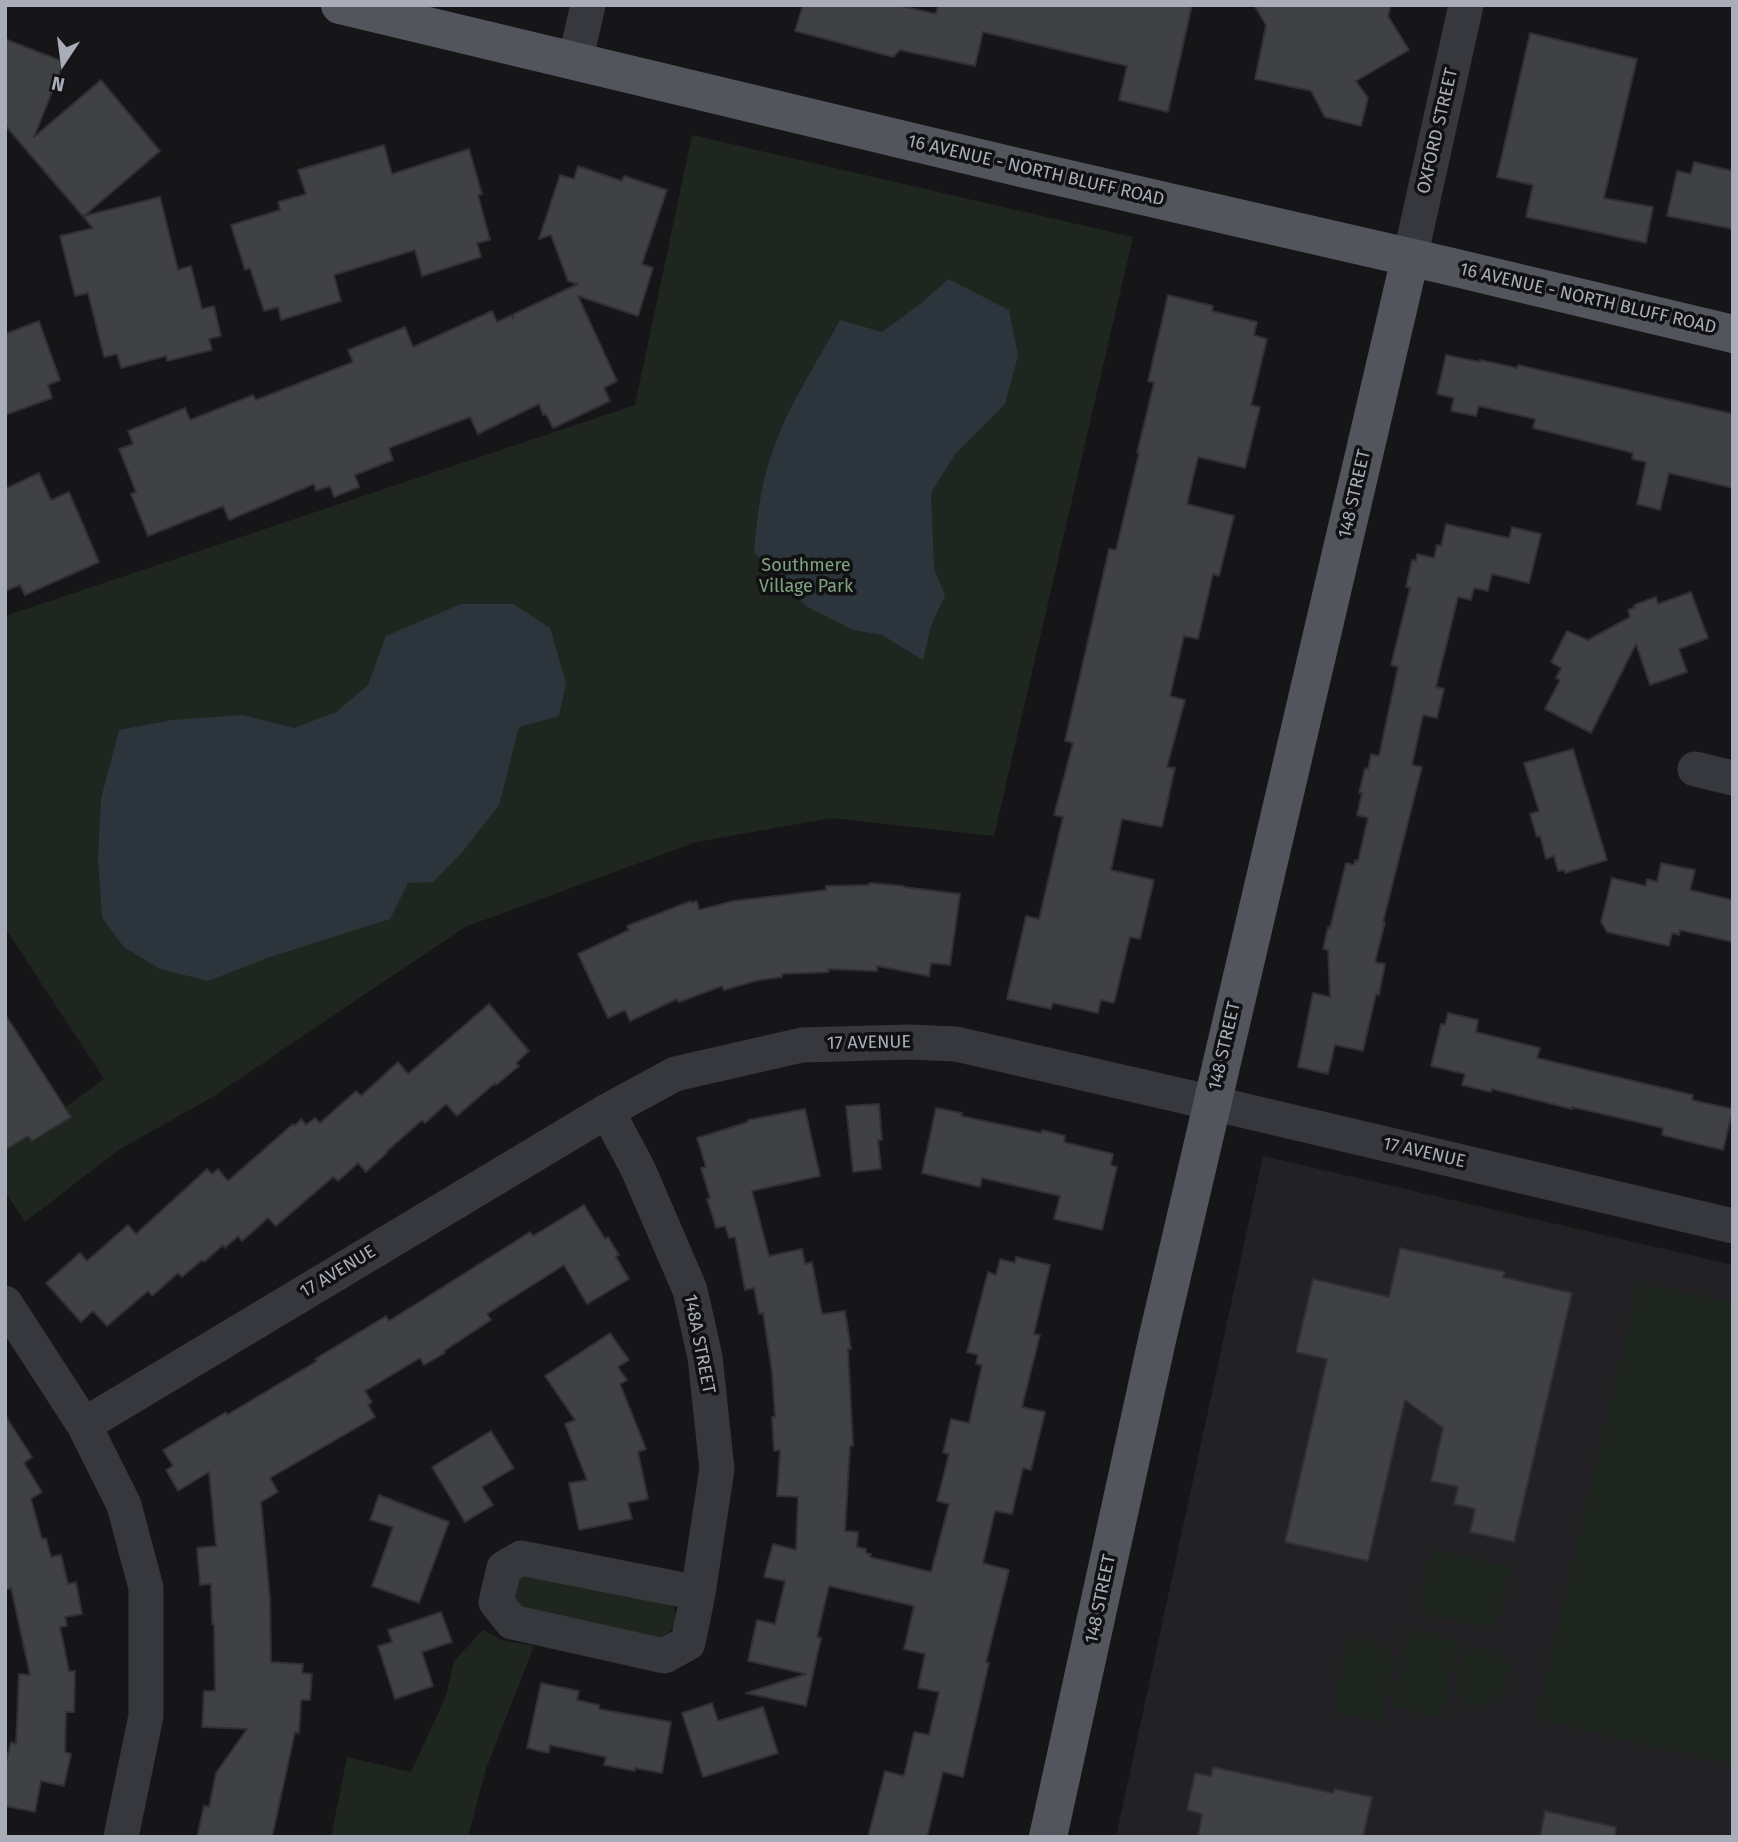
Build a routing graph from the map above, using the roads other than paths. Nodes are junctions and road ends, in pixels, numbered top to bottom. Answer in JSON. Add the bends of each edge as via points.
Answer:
{"nodes":[{"id":1,"x":340,"y":5,"type":"edge"},
{"id":2,"x":588,"y":5,"type":"edge"},
{"id":3,"x":1466,"y":5,"type":"edge"},
{"id":4,"x":575,"y":62,"type":"junction"},
{"id":5,"x":1410,"y":258,"type":"junction"},
{"id":6,"x":1733,"y":334,"type":"edge"},
{"id":7,"x":1695,"y":769,"type":"dead end"},
{"id":8,"x":1733,"y":778,"type":"edge"},
{"id":9,"x":1212,"y":1103,"type":"junction"},
{"id":10,"x":607,"y":1111,"type":"junction"},
{"id":11,"x":1733,"y":1226,"type":"edge"},
{"id":12,"x":5,"y":1303,"type":"edge"},
{"id":13,"x":84,"y":1425,"type":"junction"},
{"id":14,"x":698,"y":1594,"type":"junction"},
{"id":15,"x":121,"y":1837,"type":"edge"},
{"id":16,"x":1048,"y":1837,"type":"edge"}],
"edges":[{"from":1,"to":4,"type":"main road","name":"16 AVENUE - NORTH BLUFF ROAD"},
{"from":2,"to":4,"type":"street"},
{"from":3,"to":5,"type":"street","name":"OXFORD STREET"},
{"from":4,"to":5,"type":"main road","name":"16 AVENUE - NORTH BLUFF ROAD"},
{"from":5,"to":6,"type":"main road","name":"16 AVENUE - NORTH BLUFF ROAD"},
{"from":5,"to":9,"type":"main road","name":"148 STREET"},
{"from":7,"to":8,"type":"street"},
{"from":9,"to":10,"type":"street","name":"17 AVENUE","via":[[956,1044],[909,1042],[802,1045],[676,1074]]},
{"from":9,"to":11,"type":"street","name":"17 AVENUE"},
{"from":9,"to":16,"type":"main road","name":"148 STREET"},
{"from":10,"to":13,"type":"street","name":"17 AVENUE"},
{"from":10,"to":14,"type":"street","name":"148A STREET","via":[[638,1169],[690,1290],[705,1357],[717,1469]]},
{"from":12,"to":13,"type":"street"},
{"from":13,"to":15,"type":"street","via":[[124,1505],[146,1588],[146,1716]]},
{"from":14,"to":14,"type":"street","name":"148A STREET","via":[[522,1558],[504,1569],[496,1602],[512,1622],[664,1656],[688,1643]]}]}
